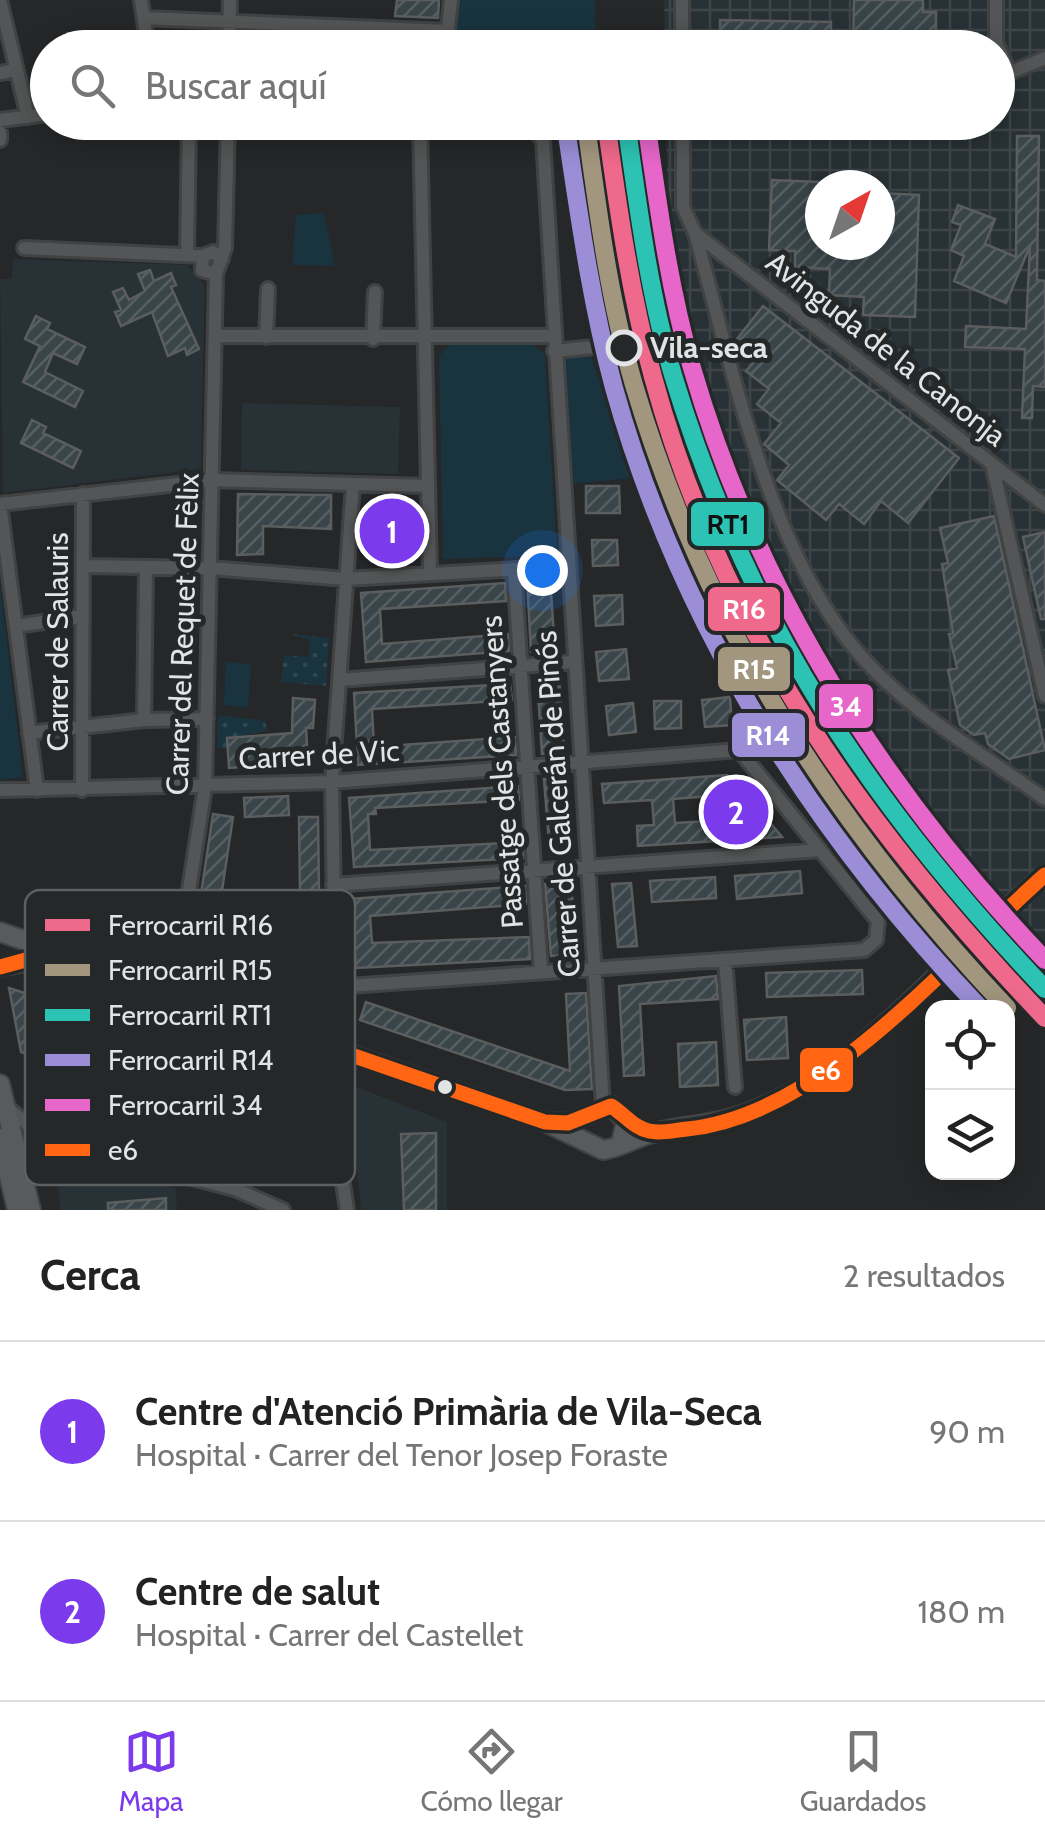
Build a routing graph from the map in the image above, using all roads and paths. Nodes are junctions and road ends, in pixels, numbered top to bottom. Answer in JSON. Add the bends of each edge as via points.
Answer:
{"nodes":[{"id":1,"x":0,"y":0,"type":"edge"},
{"id":2,"x":141,"y":0,"type":"edge"},
{"id":3,"x":230,"y":0,"type":"edge"},
{"id":4,"x":450,"y":0,"type":"edge"},
{"id":5,"x":682,"y":0,"type":"edge"},
{"id":6,"x":996,"y":0,"type":"edge"},
{"id":7,"x":144,"y":18,"type":"junction"},
{"id":8,"x":230,"y":18,"type":"junction"},
{"id":9,"x":146,"y":30,"type":"edge"},
{"id":10,"x":230,"y":30,"type":"edge"},
{"id":11,"x":417,"y":30,"type":"edge"},
{"id":12,"x":448,"y":30,"type":"edge"},
{"id":13,"x":682,"y":30,"type":"edge"},
{"id":14,"x":996,"y":30,"type":"edge"},
{"id":15,"x":1045,"y":58,"type":"edge"},
{"id":16,"x":15,"y":70,"type":"junction"},
{"id":17,"x":1015,"y":71,"type":"edge"},
{"id":18,"x":0,"y":72,"type":"edge"},
{"id":19,"x":28,"y":117,"type":"joint"},
{"id":20,"x":0,"y":120,"type":"edge"},
{"id":21,"x":0,"y":132,"type":"edge"},
{"id":22,"x":0,"y":140,"type":"edge"},
{"id":23,"x":189,"y":140,"type":"edge"},
{"id":24,"x":227,"y":140,"type":"edge"},
{"id":25,"x":420,"y":140,"type":"edge"},
{"id":26,"x":543,"y":140,"type":"edge"},
{"id":27,"x":682,"y":140,"type":"edge"},
{"id":28,"x":696,"y":233,"type":"junction"},
{"id":29,"x":24,"y":248,"type":"dead end"},
{"id":30,"x":187,"y":255,"type":"junction"},
{"id":31,"x":204,"y":256,"type":"junction"},
{"id":32,"x":222,"y":259,"type":"junction"},
{"id":33,"x":744,"y":270,"type":"junction"},
{"id":34,"x":216,"y":274,"type":"junction"},
{"id":35,"x":268,"y":289,"type":"dead end"},
{"id":36,"x":375,"y":292,"type":"dead end"},
{"id":37,"x":713,"y":296,"type":"junction"},
{"id":38,"x":217,"y":336,"type":"junction"},
{"id":39,"x":553,"y":336,"type":"junction"},
{"id":40,"x":266,"y":337,"type":"junction"},
{"id":41,"x":373,"y":339,"type":"junction"},
{"id":42,"x":425,"y":340,"type":"junction"},
{"id":43,"x":594,"y":347,"type":"dead end"},
{"id":44,"x":554,"y":351,"type":"junction"},
{"id":45,"x":992,"y":464,"type":"junction"},
{"id":46,"x":213,"y":480,"type":"junction"},
{"id":47,"x":352,"y":484,"type":"junction"},
{"id":48,"x":428,"y":486,"type":"junction"},
{"id":49,"x":82,"y":494,"type":"junction"},
{"id":50,"x":0,"y":504,"type":"edge"},
{"id":51,"x":1045,"y":506,"type":"edge"},
{"id":52,"x":82,"y":566,"type":"junction"},
{"id":53,"x":568,"y":566,"type":"junction"},
{"id":54,"x":146,"y":567,"type":"junction"},
{"id":55,"x":211,"y":568,"type":"junction"},
{"id":56,"x":514,"y":569,"type":"junction"},
{"id":57,"x":430,"y":574,"type":"junction"},
{"id":58,"x":346,"y":580,"type":"junction"},
{"id":59,"x":82,"y":616,"type":"junction"},
{"id":60,"x":16,"y":626,"type":"junction"},
{"id":61,"x":574,"y":662,"type":"junction"},
{"id":62,"x":520,"y":666,"type":"junction"},
{"id":63,"x":339,"y":680,"type":"junction"},
{"id":64,"x":1045,"y":696,"type":"edge"},
{"id":65,"x":207,"y":719,"type":"junction"},
{"id":66,"x":144,"y":720,"type":"junction"},
{"id":67,"x":82,"y":727,"type":"junction"},
{"id":68,"x":29,"y":733,"type":"junction"},
{"id":69,"x":581,"y":762,"type":"junction"},
{"id":70,"x":527,"y":766,"type":"junction"},
{"id":71,"x":332,"y":782,"type":"junction"},
{"id":72,"x":205,"y":787,"type":"junction"},
{"id":73,"x":0,"y":790,"type":"edge"},
{"id":74,"x":38,"y":790,"type":"junction"},
{"id":75,"x":82,"y":790,"type":"junction"},
{"id":76,"x":1045,"y":799,"type":"edge"},
{"id":77,"x":820,"y":850,"type":"junction"},
{"id":78,"x":588,"y":866,"type":"junction"},
{"id":79,"x":534,"y":870,"type":"junction"},
{"id":80,"x":1045,"y":875,"type":"edge"},
{"id":81,"x":334,"y":885,"type":"junction"},
{"id":82,"x":189,"y":890,"type":"edge"},
{"id":83,"x":334,"y":890,"type":"edge"},
{"id":84,"x":0,"y":932,"type":"edge"},
{"id":85,"x":25,"y":941,"type":"edge"},
{"id":86,"x":725,"y":960,"type":"junction"},
{"id":87,"x":25,"y":961,"type":"edge"},
{"id":88,"x":0,"y":968,"type":"edge"},
{"id":89,"x":594,"y":969,"type":"junction"},
{"id":90,"x":541,"y":972,"type":"junction"},
{"id":91,"x":355,"y":985,"type":"edge"},
{"id":92,"x":355,"y":1056,"type":"edge"},
{"id":93,"x":0,"y":1084,"type":"edge"},
{"id":94,"x":736,"y":1086,"type":"dead end"},
{"id":95,"x":5,"y":1105,"type":"junction"},
{"id":96,"x":603,"y":1106,"type":"junction"},
{"id":97,"x":586,"y":1117,"type":"junction"},
{"id":98,"x":626,"y":1121,"type":"junction"},
{"id":99,"x":25,"y":1122,"type":"edge"},
{"id":100,"x":545,"y":1122,"type":"junction"},
{"id":101,"x":654,"y":1132,"type":"junction"},
{"id":102,"x":587,"y":1140,"type":"junction"},
{"id":103,"x":0,"y":1143,"type":"edge"},
{"id":104,"x":621,"y":1143,"type":"junction"},
{"id":105,"x":25,"y":1157,"type":"edge"},
{"id":106,"x":25,"y":1184,"type":"edge"},
{"id":107,"x":217,"y":1185,"type":"edge"},
{"id":108,"x":343,"y":1185,"type":"edge"},
{"id":109,"x":26,"y":1209,"type":"edge"},
{"id":110,"x":283,"y":1210,"type":"edge"},
{"id":111,"x":347,"y":1210,"type":"edge"}],
"edges":[{"from":1,"to":16,"type":"street"},
{"from":2,"to":7,"type":"street"},
{"from":3,"to":8,"type":"street"},
{"from":4,"to":12,"type":"street"},
{"from":5,"to":13,"type":"street"},
{"from":6,"to":14,"type":"street"},
{"from":7,"to":8,"type":"street"},
{"from":7,"to":9,"type":"street"},
{"from":8,"to":10,"type":"street"},
{"from":8,"to":11,"type":"street"},
{"from":15,"to":17,"type":"street"},
{"from":16,"to":18,"type":"street"},
{"from":16,"to":19,"type":"street"},
{"from":19,"to":20,"type":"street"},
{"from":21,"to":22,"type":"street"},
{"from":23,"to":30,"type":"street"},
{"from":24,"to":32,"type":"street"},
{"from":25,"to":42,"type":"street"},
{"from":26,"to":39,"type":"street","name":"Carrer de Galcerán de Pinós"},
{"from":27,"to":28,"type":"street","via":[[683,207]]},
{"from":28,"to":33,"type":"street","name":"Avinguda de la Canonja"},
{"from":28,"to":37,"type":"street"},
{"from":29,"to":30,"type":"street"},
{"from":30,"to":31,"type":"street"},
{"from":31,"to":32,"type":"street","via":[[214,252]]},
{"from":31,"to":34,"type":"street","via":[[202,270]]},
{"from":32,"to":34,"type":"street"},
{"from":33,"to":37,"type":"street","via":[[720,271]]},
{"from":33,"to":45,"type":"street","name":"Avinguda de la Canonja"},
{"from":34,"to":38,"type":"street","name":"Carrer del Requet de Fèlix"},
{"from":35,"to":40,"type":"street"},
{"from":36,"to":41,"type":"street"},
{"from":37,"to":76,"type":"street","via":[[776,512],[838,624],[908,701]]},
{"from":38,"to":40,"type":"street"},
{"from":38,"to":46,"type":"street","name":"Carrer del Requet de Fèlix"},
{"from":39,"to":42,"type":"street"},
{"from":39,"to":44,"type":"street","name":"Carrer de Galcerán de Pinós"},
{"from":40,"to":41,"type":"street"},
{"from":41,"to":42,"type":"street"},
{"from":42,"to":48,"type":"street"},
{"from":43,"to":44,"type":"street"},
{"from":44,"to":53,"type":"street","name":"Carrer de Galcerán de Pinós"},
{"from":45,"to":51,"type":"street","name":"Avinguda de la Canonja"},
{"from":45,"to":64,"type":"street"},
{"from":46,"to":47,"type":"street"},
{"from":46,"to":49,"type":"street"},
{"from":46,"to":55,"type":"street","name":"Carrer del Requet de Fèlix"},
{"from":47,"to":48,"type":"street"},
{"from":47,"to":58,"type":"street"},
{"from":48,"to":57,"type":"street"},
{"from":49,"to":50,"type":"street"},
{"from":49,"to":52,"type":"street","name":"Carrer de Salauris"},
{"from":50,"to":60,"type":"street"},
{"from":52,"to":54,"type":"street"},
{"from":52,"to":59,"type":"street","name":"Carrer de Salauris"},
{"from":53,"to":56,"type":"street"},
{"from":53,"to":61,"type":"street","name":"Carrer de Galcerán de Pinós"},
{"from":54,"to":55,"type":"street"},
{"from":54,"to":66,"type":"street"},
{"from":55,"to":58,"type":"street"},
{"from":55,"to":65,"type":"street","name":"Carrer del Requet de Fèlix"},
{"from":56,"to":57,"type":"street"},
{"from":56,"to":62,"type":"street","name":"Passatge dels Castanyers"},
{"from":57,"to":58,"type":"street"},
{"from":58,"to":63,"type":"street"},
{"from":59,"to":60,"type":"street"},
{"from":59,"to":67,"type":"street","name":"Carrer de Salauris"},
{"from":60,"to":68,"type":"street"},
{"from":61,"to":62,"type":"street"},
{"from":61,"to":69,"type":"street","name":"Carrer de Galcerán de Pinós"},
{"from":62,"to":63,"type":"street"},
{"from":62,"to":70,"type":"street","name":"Passatge dels Castanyers"},
{"from":63,"to":71,"type":"street"},
{"from":65,"to":66,"type":"street"},
{"from":65,"to":72,"type":"street","name":"Carrer del Requet de Fèlix"},
{"from":66,"to":67,"type":"street"},
{"from":67,"to":68,"type":"street"},
{"from":67,"to":75,"type":"street","name":"Carrer de Salauris"},
{"from":68,"to":74,"type":"street"},
{"from":69,"to":70,"type":"street","name":"Carrer de Vic"},
{"from":69,"to":77,"type":"street","name":"Carrer de Vic","via":[[739,750]]},
{"from":69,"to":78,"type":"street","name":"Carrer de Galcerán de Pinós"},
{"from":70,"to":71,"type":"street","name":"Carrer de Vic"},
{"from":70,"to":79,"type":"street","name":"Passatge dels Castanyers"},
{"from":71,"to":72,"type":"street","name":"Carrer de Vic"},
{"from":71,"to":81,"type":"street"},
{"from":72,"to":75,"type":"street","name":"Carrer de Vic"},
{"from":72,"to":82,"type":"street","name":"Carrer del Requet de Fèlix"},
{"from":73,"to":74,"type":"street","name":"Carrer de Vic"},
{"from":74,"to":75,"type":"street","name":"Carrer de Vic"},
{"from":77,"to":78,"type":"street"},
{"from":77,"to":86,"type":"street","via":[[878,921],[876,940],[864,950]]},
{"from":78,"to":79,"type":"street"},
{"from":78,"to":89,"type":"street","name":"Carrer de Galcerán de Pinós"},
{"from":79,"to":81,"type":"street"},
{"from":79,"to":90,"type":"street","name":"Passatge dels Castanyers"},
{"from":80,"to":101,"type":"street","via":[[879,1026],[794,1092],[749,1113]]},
{"from":81,"to":83,"type":"street"},
{"from":84,"to":85,"type":"street"},
{"from":86,"to":89,"type":"street"},
{"from":86,"to":94,"type":"street"},
{"from":87,"to":88,"type":"street"},
{"from":89,"to":90,"type":"street"},
{"from":89,"to":96,"type":"street","name":"Carrer de Galcerán de Pinós"},
{"from":90,"to":91,"type":"street"},
{"from":92,"to":100,"type":"street"},
{"from":93,"to":95,"type":"street"},
{"from":95,"to":99,"type":"street"},
{"from":95,"to":109,"type":"street"},
{"from":96,"to":97,"type":"street"},
{"from":96,"to":98,"type":"street","via":[[618,1109]]},
{"from":97,"to":100,"type":"street"},
{"from":97,"to":102,"type":"street"},
{"from":98,"to":101,"type":"street"},
{"from":98,"to":104,"type":"street"},
{"from":100,"to":102,"type":"street"},
{"from":101,"to":104,"type":"street"},
{"from":102,"to":104,"type":"street","via":[[603,1150]]},
{"from":103,"to":109,"type":"street"},
{"from":105,"to":106,"type":"street"},
{"from":107,"to":110,"type":"street"},
{"from":108,"to":111,"type":"street"}]}
